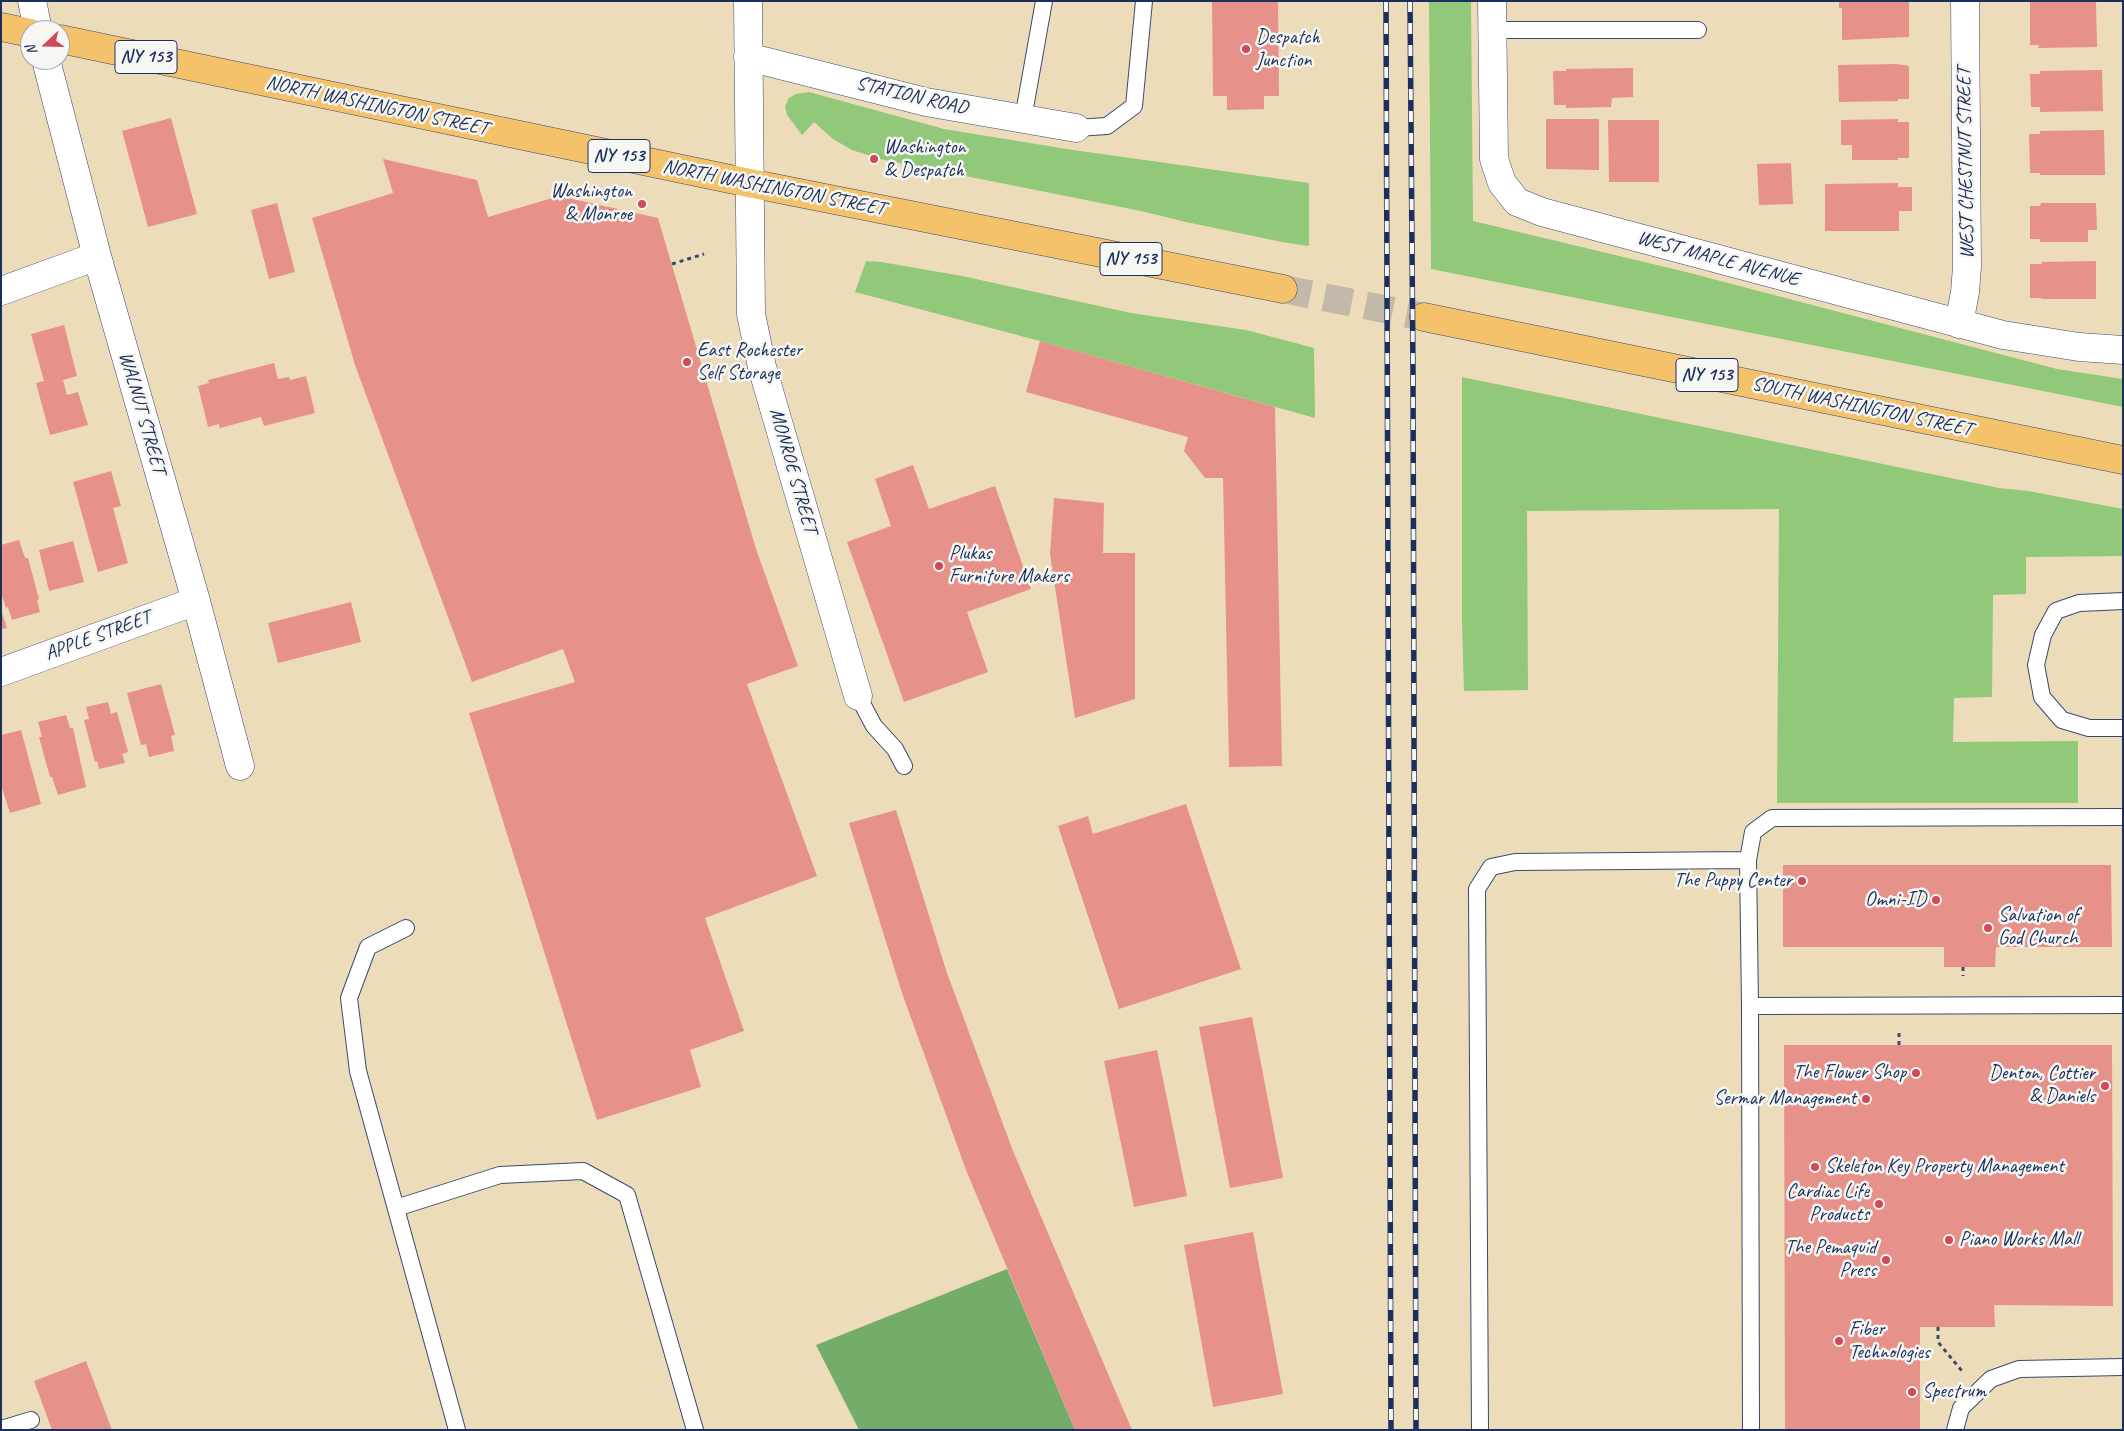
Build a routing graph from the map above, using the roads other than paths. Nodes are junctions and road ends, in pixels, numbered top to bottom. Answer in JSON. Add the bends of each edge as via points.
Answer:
{"nodes":[{"id":1,"x":32,"y":1,"type":"edge"},
{"id":2,"x":748,"y":1,"type":"edge"},
{"id":3,"x":1044,"y":1,"type":"edge"},
{"id":4,"x":1144,"y":1,"type":"edge"},
{"id":5,"x":1492,"y":1,"type":"edge"},
{"id":6,"x":1965,"y":1,"type":"edge"},
{"id":7,"x":36,"y":20,"type":"edge"},
{"id":8,"x":1,"y":27,"type":"edge"},
{"id":9,"x":1492,"y":30,"type":"junction"},
{"id":10,"x":1698,"y":30,"type":"dead end"},
{"id":11,"x":20,"y":31,"type":"edge"},
{"id":12,"x":70,"y":42,"type":"edge"},
{"id":13,"x":748,"y":57,"type":"junction"},
{"id":14,"x":49,"y":70,"type":"edge"},
{"id":15,"x":1023,"y":119,"type":"junction"},
{"id":16,"x":1076,"y":128,"type":"joint"},
{"id":17,"x":748,"y":183,"type":"junction"},
{"id":18,"x":97,"y":256,"type":"junction"},
{"id":19,"x":1283,"y":290,"type":"tunnel mouth"},
{"id":20,"x":1,"y":291,"type":"edge"},
{"id":21,"x":1424,"y":317,"type":"tunnel mouth"},
{"id":22,"x":1959,"y":324,"type":"junction"},
{"id":23,"x":2123,"y":350,"type":"edge"},
{"id":24,"x":2123,"y":460,"type":"edge"},
{"id":25,"x":196,"y":600,"type":"junction"},
{"id":26,"x":2123,"y":601,"type":"edge"},
{"id":27,"x":1,"y":672,"type":"edge"},
{"id":28,"x":858,"y":696,"type":"joint"},
{"id":29,"x":2123,"y":728,"type":"edge"},
{"id":30,"x":240,"y":766,"type":"dead end"},
{"id":31,"x":904,"y":766,"type":"dead end"},
{"id":32,"x":2123,"y":817,"type":"edge"},
{"id":33,"x":1748,"y":860,"type":"junction"},
{"id":34,"x":406,"y":928,"type":"dead end"},
{"id":35,"x":2123,"y":1005,"type":"edge"},
{"id":36,"x":1750,"y":1006,"type":"junction"},
{"id":37,"x":396,"y":1208,"type":"junction"},
{"id":38,"x":2123,"y":1367,"type":"edge"},
{"id":39,"x":31,"y":1420,"type":"dead end"},
{"id":40,"x":1,"y":1429,"type":"edge"},
{"id":41,"x":457,"y":1430,"type":"edge"},
{"id":42,"x":695,"y":1430,"type":"edge"},
{"id":43,"x":1480,"y":1430,"type":"edge"},
{"id":44,"x":1751,"y":1430,"type":"edge"},
{"id":45,"x":1955,"y":1430,"type":"edge"}],
"edges":[{"from":1,"to":7,"type":"street"},
{"from":2,"to":13,"type":"street","name":"MONROE STREET"},
{"from":3,"to":15,"type":"lane"},
{"from":4,"to":16,"type":"lane","via":[[1134,106],[1107,126]]},
{"from":5,"to":9,"type":"street","name":"WEST MAPLE AVENUE"},
{"from":6,"to":22,"type":"street","name":"WEST CHESTNUT STREET","via":[[1967,268]]},
{"from":8,"to":11,"type":"main road"},
{"from":9,"to":10,"type":"lane"},
{"from":9,"to":22,"type":"street","name":"WEST MAPLE AVENUE","via":[[1494,159],[1502,183],[1517,202],[1542,212]]},
{"from":12,"to":17,"type":"main road","name":"NORTH WASHINGTON STREET","number":"NY 153"},
{"from":13,"to":15,"type":"street","name":"STATION ROAD","via":[[926,102]]},
{"from":13,"to":17,"type":"street","name":"MONROE STREET"},
{"from":14,"to":18,"type":"street","name":"WALNUT STREET"},
{"from":15,"to":16,"type":"street","name":"STATION ROAD"},
{"from":17,"to":19,"type":"main road","name":"NORTH WASHINGTON STREET","number":"NY 153"},
{"from":17,"to":28,"type":"street","name":"MONROE STREET","via":[[751,314],[762,367]]},
{"from":18,"to":20,"type":"street"},
{"from":18,"to":25,"type":"street","name":"WALNUT STREET"},
{"from":21,"to":24,"type":"main road","name":"SOUTH WASHINGTON STREET","number":"NY 153"},
{"from":22,"to":23,"type":"street","name":"WEST MAPLE AVENUE","via":[[2036,341]]},
{"from":25,"to":27,"type":"street","name":"APPLE STREET"},
{"from":25,"to":30,"type":"street","name":"WALNUT STREET"},
{"from":26,"to":29,"type":"lane","via":[[2079,603],[2056,611],[2043,635],[2036,665],[2042,697],[2062,720],[2089,728]]},
{"from":28,"to":31,"type":"lane","via":[[874,726],[895,749]]},
{"from":32,"to":33,"type":"lane","via":[[1772,818],[1753,832]]},
{"from":33,"to":36,"type":"lane"},
{"from":33,"to":43,"type":"lane","via":[[1515,862],[1491,867],[1477,888]]},
{"from":34,"to":37,"type":"lane","via":[[368,947],[349,998],[358,1071]]},
{"from":35,"to":36,"type":"lane"},
{"from":36,"to":44,"type":"lane"},
{"from":37,"to":41,"type":"lane"},
{"from":37,"to":42,"type":"lane","via":[[500,1175],[583,1171],[627,1195]]},
{"from":38,"to":45,"type":"lane","via":[[2019,1369],[1991,1379],[1961,1408]]},
{"from":39,"to":40,"type":"lane"}]}
